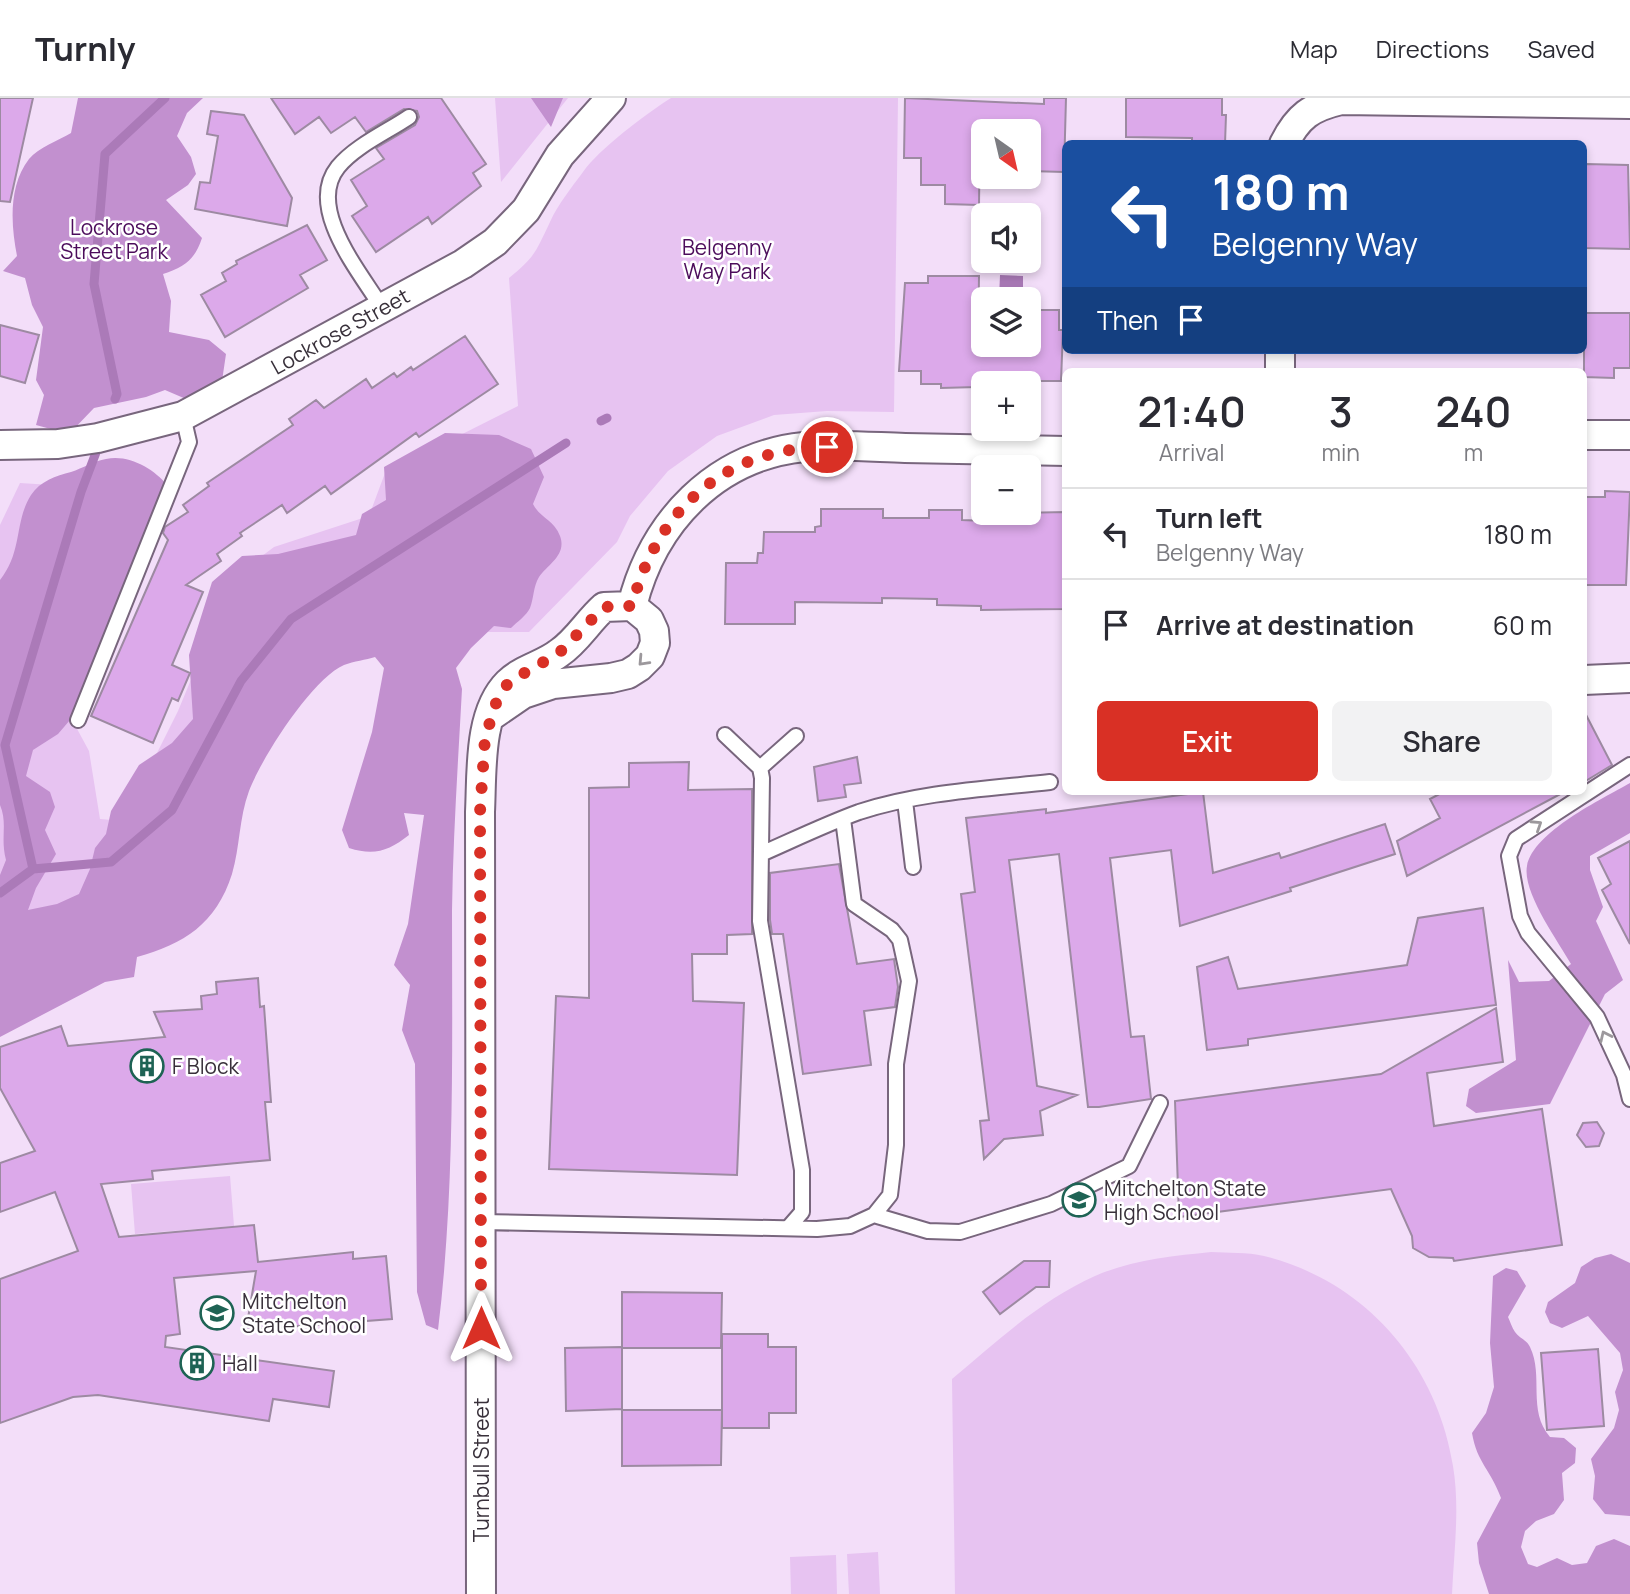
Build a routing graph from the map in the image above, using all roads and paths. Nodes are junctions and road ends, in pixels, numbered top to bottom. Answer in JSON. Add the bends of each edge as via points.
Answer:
{"nodes":[{"id":1,"x":611,"y":98,"type":"edge"},
{"id":2,"x":1630,"y":104,"type":"edge"},
{"id":3,"x":409,"y":117,"type":"dead end"},
{"id":4,"x":1286,"y":140,"type":"edge"},
{"id":5,"x":382,"y":308,"type":"junction"},
{"id":6,"x":183,"y":416,"type":"junction"},
{"id":7,"x":1587,"y":435,"type":"edge"},
{"id":8,"x":1630,"y":435,"type":"edge"},
{"id":9,"x":0,"y":445,"type":"edge"},
{"id":10,"x":1062,"y":451,"type":"edge"},
{"id":11,"x":632,"y":606,"type":"junction"},
{"id":12,"x":1630,"y":678,"type":"edge"},
{"id":13,"x":1587,"y":680,"type":"edge"},
{"id":14,"x":491,"y":716,"type":"junction"},
{"id":15,"x":78,"y":719,"type":"dead end"},
{"id":16,"x":725,"y":735,"type":"dead end"},
{"id":17,"x":796,"y":736,"type":"dead end"},
{"id":18,"x":1630,"y":765,"type":"edge"},
{"id":19,"x":760,"y":768,"type":"junction"},
{"id":20,"x":1050,"y":782,"type":"dead end"},
{"id":21,"x":1587,"y":793,"type":"edge"},
{"id":22,"x":1584,"y":795,"type":"edge"},
{"id":23,"x":905,"y":801,"type":"junction"},
{"id":24,"x":843,"y":819,"type":"junction"},
{"id":25,"x":761,"y":854,"type":"junction"},
{"id":26,"x":913,"y":867,"type":"dead end"},
{"id":27,"x":1630,"y":1099,"type":"edge"},
{"id":28,"x":1160,"y":1103,"type":"dead end"},
{"id":29,"x":874,"y":1215,"type":"junction"},
{"id":30,"x":480,"y":1222,"type":"junction"},
{"id":31,"x":788,"y":1228,"type":"junction"},
{"id":32,"x":481,"y":1594,"type":"edge"}],
"edges":[{"from":1,"to":5,"type":"street","name":"Lockrose Street","via":[[560,155],[526,210],[495,242]]},
{"from":2,"to":4,"type":"street","via":[[1341,100],[1315,106],[1293,126]]},
{"from":3,"to":5,"type":"lane","via":[[347,159],[337,168],[329,188],[334,229]]},
{"from":5,"to":6,"type":"street","name":"Lockrose Street"},
{"from":6,"to":9,"type":"street","name":"Lockrose Street","via":[[98,438]]},
{"from":6,"to":15,"type":"lane","via":[[189,442]]},
{"from":7,"to":8,"type":"street"},
{"from":10,"to":11,"type":"street","via":[[804,447],[757,456],[689,499],[657,538]]},
{"from":11,"to":14,"type":"street","name":"Turnbull Street","via":[[604,607],[559,653],[509,682]]},
{"from":11,"to":14,"type":"street","one_way":true,"via":[[649,620],[654,631],[650,656],[639,667],[611,678],[553,684],[523,694]]},
{"from":12,"to":13,"type":"street"},
{"from":14,"to":30,"type":"street","name":"Turnbull Street","via":[[480,812]]},
{"from":16,"to":19,"type":"lane"},
{"from":17,"to":19,"type":"lane"},
{"from":21,"to":18,"type":"lane","one_way":true},
{"from":19,"to":25,"type":"lane"},
{"from":20,"to":23,"type":"lane"},
{"from":27,"to":22,"type":"lane","one_way":true,"via":[[1597,1017],[1528,933],[1520,916],[1509,856],[1516,839]]},
{"from":23,"to":24,"type":"lane"},
{"from":23,"to":26,"type":"lane"},
{"from":24,"to":25,"type":"lane"},
{"from":24,"to":29,"type":"lane","via":[[855,904],[900,940],[909,981],[896,1064],[896,1145],[890,1195]]},
{"from":25,"to":31,"type":"lane","via":[[760,921],[802,1170],[802,1212]]},
{"from":28,"to":29,"type":"lane","via":[[1129,1166],[1051,1204],[960,1232],[928,1231]]},
{"from":29,"to":31,"type":"lane","via":[[850,1226]]},
{"from":30,"to":31,"type":"lane"},
{"from":30,"to":32,"type":"street","name":"Turnbull Street"}]}
